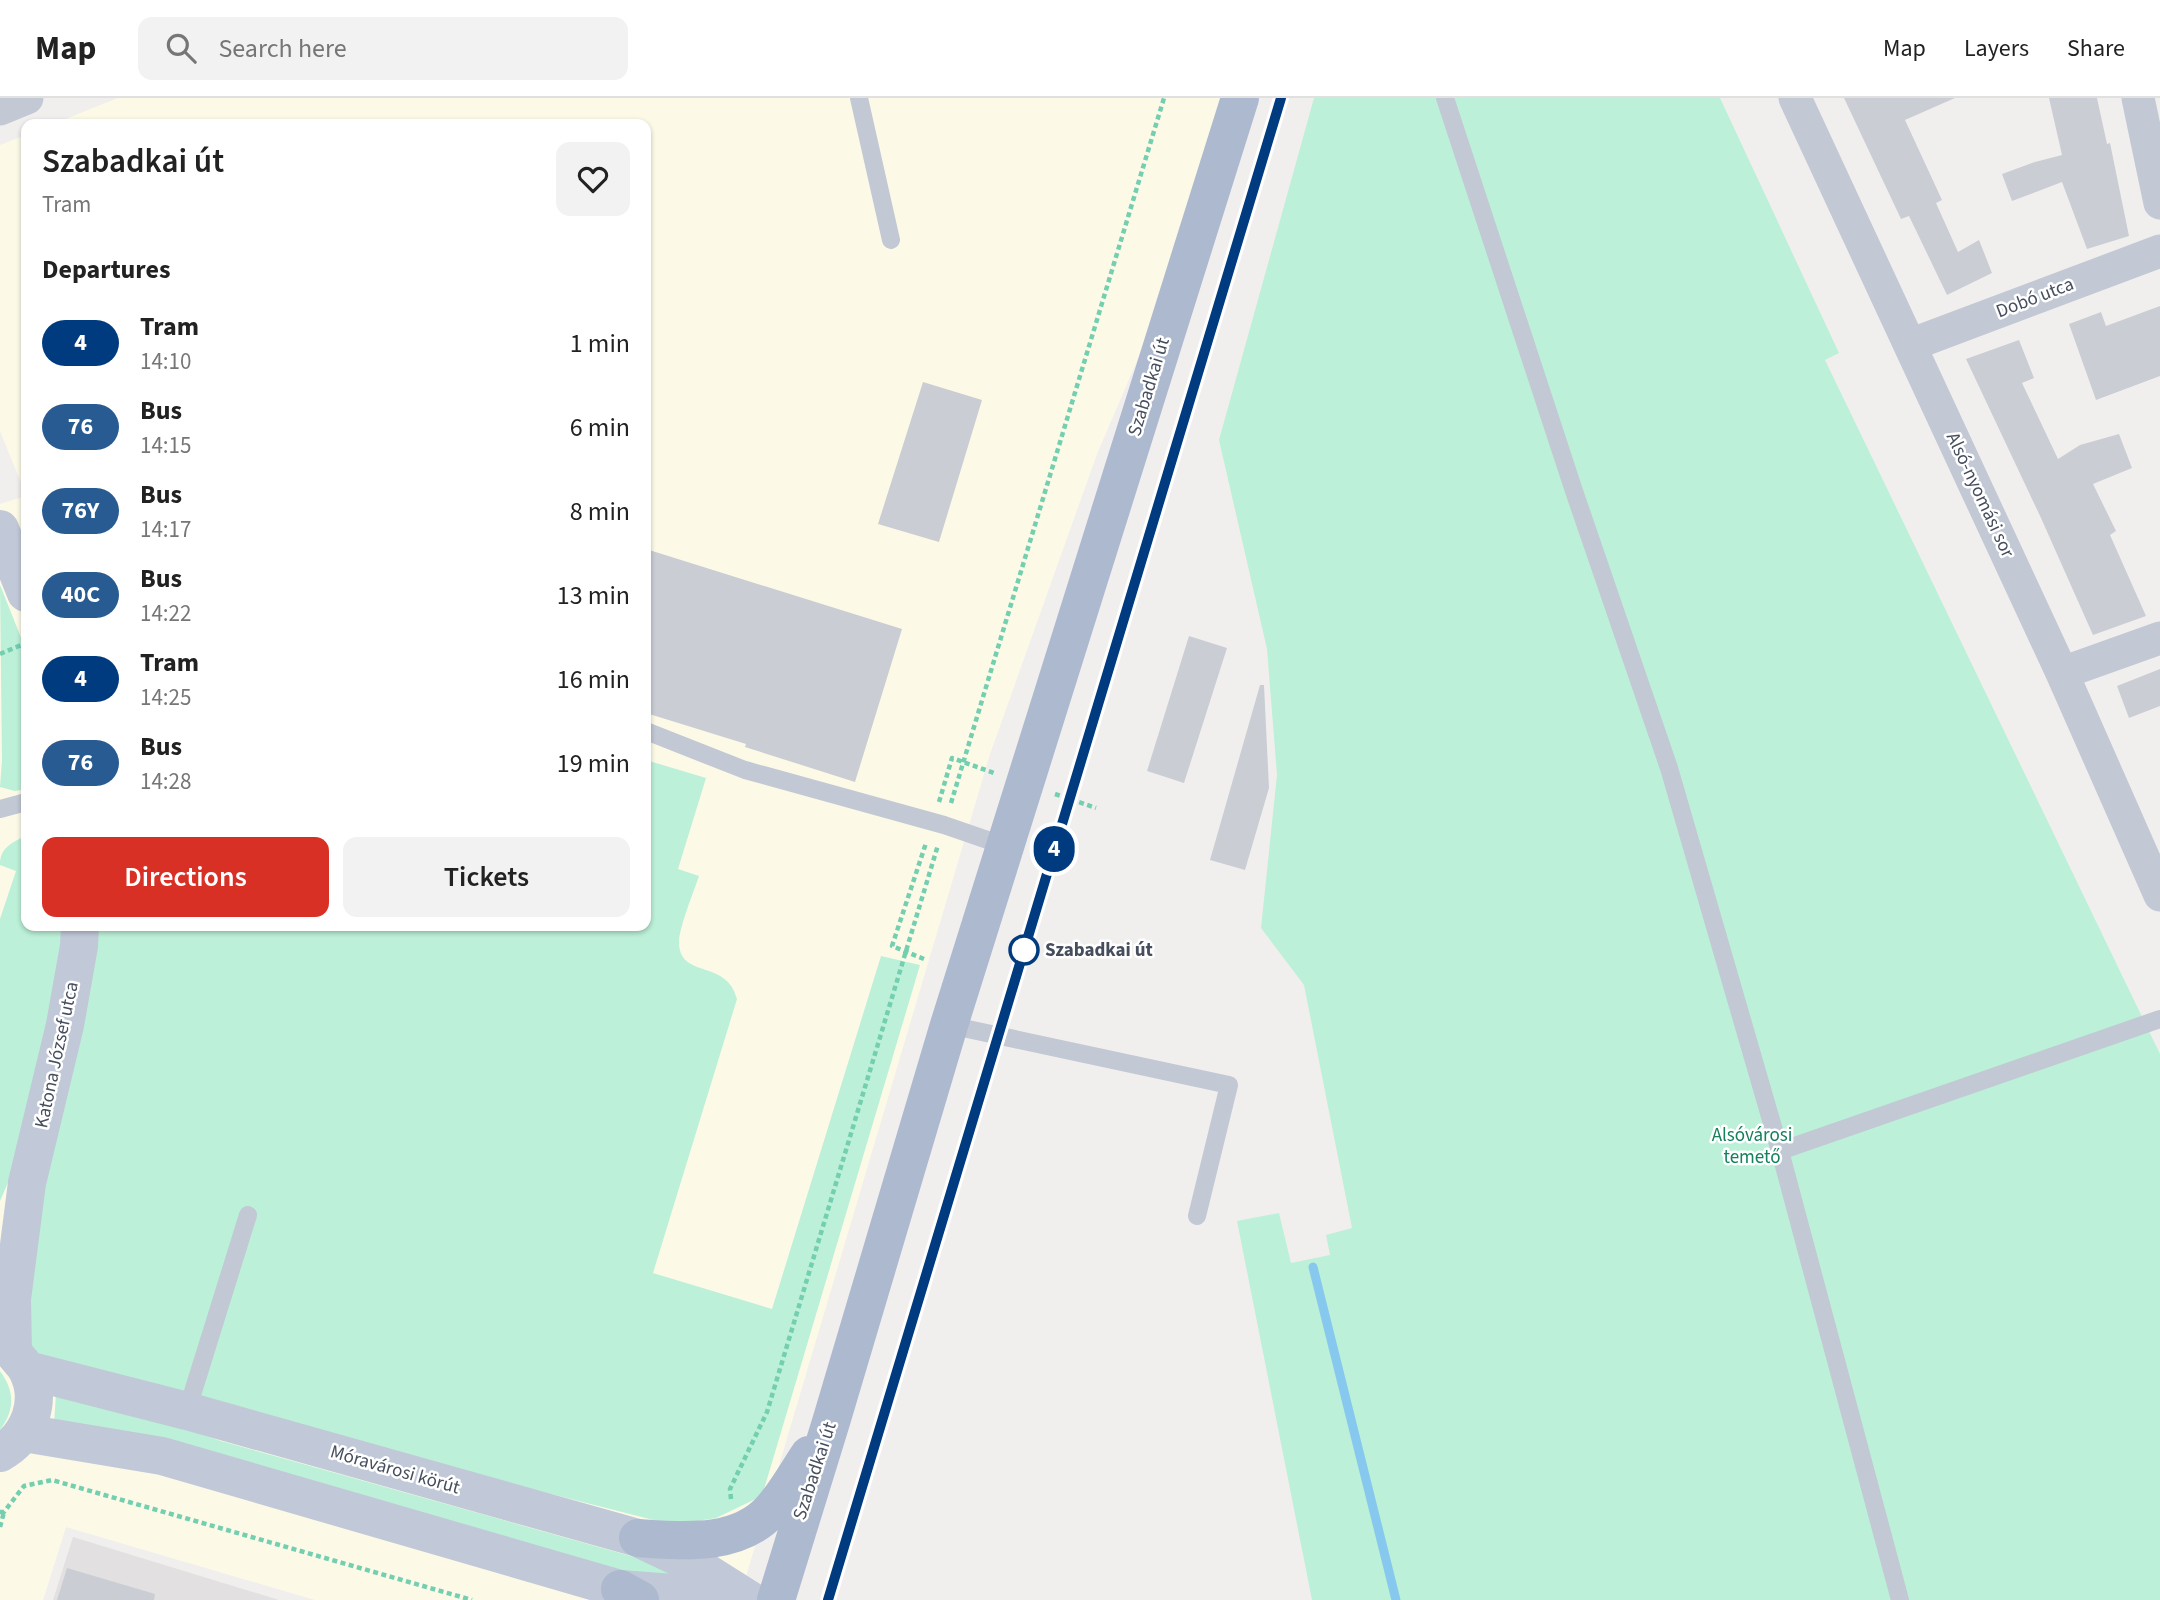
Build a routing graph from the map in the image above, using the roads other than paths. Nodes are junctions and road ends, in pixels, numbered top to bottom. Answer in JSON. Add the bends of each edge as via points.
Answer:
{"nodes":[{"id":1,"x":27,"y":98,"type":"edge"},
{"id":2,"x":859,"y":98,"type":"edge"},
{"id":3,"x":1240,"y":98,"type":"edge"},
{"id":4,"x":1445,"y":98,"type":"edge"},
{"id":5,"x":1794,"y":98,"type":"edge"},
{"id":6,"x":2138,"y":98,"type":"edge"},
{"id":7,"x":0,"y":109,"type":"edge"},
{"id":8,"x":2160,"y":203,"type":"edge"},
{"id":9,"x":891,"y":240,"type":"dead end"},
{"id":10,"x":2160,"y":251,"type":"edge"},
{"id":11,"x":1910,"y":345,"type":"junction"},
{"id":12,"x":0,"y":529,"type":"edge"},
{"id":13,"x":21,"y":581,"type":"edge"},
{"id":14,"x":2160,"y":638,"type":"edge"},
{"id":15,"x":2063,"y":673,"type":"junction"},
{"id":16,"x":651,"y":733,"type":"edge"},
{"id":17,"x":21,"y":803,"type":"edge"},
{"id":18,"x":0,"y":809,"type":"edge"},
{"id":19,"x":1005,"y":846,"type":"junction"},
{"id":20,"x":2160,"y":895,"type":"edge"},
{"id":21,"x":80,"y":931,"type":"edge"},
{"id":22,"x":2160,"y":1019,"type":"edge"},
{"id":23,"x":949,"y":1025,"type":"junction"},
{"id":24,"x":1780,"y":1151,"type":"junction"},
{"id":25,"x":27,"y":1183,"type":"junction"},
{"id":26,"x":248,"y":1215,"type":"dead end"},
{"id":27,"x":1197,"y":1216,"type":"dead end"},
{"id":28,"x":0,"y":1241,"type":"edge"},
{"id":29,"x":13,"y":1356,"type":"edge"},
{"id":30,"x":187,"y":1411,"type":"junction"},
{"id":31,"x":831,"y":1422,"type":"junction"},
{"id":32,"x":12,"y":1443,"type":"edge"},
{"id":33,"x":638,"y":1538,"type":"junction"},
{"id":34,"x":630,"y":1594,"type":"edge"},
{"id":35,"x":696,"y":1600,"type":"edge"},
{"id":36,"x":750,"y":1600,"type":"edge"},
{"id":37,"x":776,"y":1600,"type":"edge"},
{"id":38,"x":1900,"y":1600,"type":"edge"}],
"edges":[{"from":1,"to":7,"type":"street"},
{"from":2,"to":9,"type":"lane"},
{"from":3,"to":19,"type":"main road","name":"Szabadkai út"},
{"from":4,"to":24,"type":"lane","via":[[1669,768]]},
{"from":5,"to":11,"type":"street","name":"Alsó-nyomási sor"},
{"from":6,"to":8,"type":"street"},
{"from":10,"to":11,"type":"street","name":"Dobó utca"},
{"from":11,"to":15,"type":"street","name":"Alsó-nyomási sor"},
{"from":12,"to":13,"type":"main road"},
{"from":14,"to":15,"type":"street"},
{"from":15,"to":20,"type":"street","name":"Alsó-nyomási sor"},
{"from":16,"to":19,"type":"lane","via":[[745,769]]},
{"from":17,"to":18,"type":"lane"},
{"from":19,"to":23,"type":"main road","name":"Szabadkai út"},
{"from":21,"to":25,"type":"main road","name":"Katona József utca","via":[[65,1025]]},
{"from":22,"to":24,"type":"lane"},
{"from":23,"to":27,"type":"lane","via":[[1229,1085]]},
{"from":23,"to":31,"type":"main road","name":"Szabadkai út"},
{"from":24,"to":38,"type":"lane"},
{"from":25,"to":28,"type":"main road","name":"Katona József utca"},
{"from":25,"to":29,"type":"main road","name":"Katona József utca","via":[[12,1299]]},
{"from":26,"to":30,"type":"lane"},
{"from":29,"to":30,"type":"main road","name":"Móravárosi körút"},
{"from":29,"to":32,"type":"main road","name":"Katona József utca","via":[[34,1391],[32,1413]]},
{"from":30,"to":33,"type":"main road","name":"Móravárosi körút"},
{"from":31,"to":33,"type":"main road","via":[[771,1510],[743,1530],[700,1540]]},
{"from":31,"to":37,"type":"main road","name":"Szabadkai út"},
{"from":32,"to":34,"type":"main road","via":[[162,1456]]},
{"from":33,"to":36,"type":"main road","name":"Móravárosi körút","via":[[693,1564]]},
{"from":34,"to":35,"type":"main road","via":[[673,1593]]}]}
